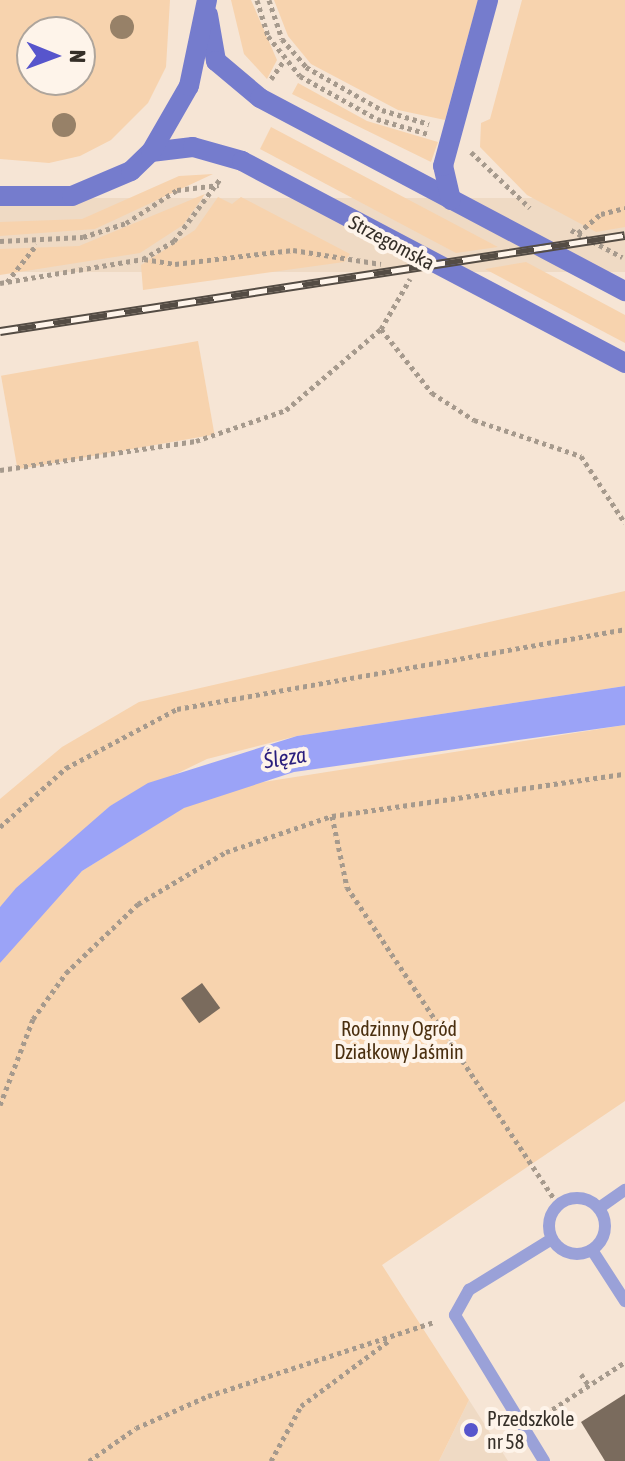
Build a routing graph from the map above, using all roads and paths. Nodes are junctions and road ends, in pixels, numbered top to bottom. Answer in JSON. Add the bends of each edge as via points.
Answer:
{"nodes":[{"id":1,"x":257,"y":0,"type":"edge"},
{"id":2,"x":269,"y":0,"type":"edge"},
{"id":3,"x":488,"y":0,"type":"edge"},
{"id":4,"x":207,"y":7,"type":"edge"},
{"id":5,"x":288,"y":59,"type":"junction"},
{"id":6,"x":443,"y":127,"type":"dead end"},
{"id":7,"x":439,"y":137,"type":"dead end"},
{"id":8,"x":151,"y":152,"type":"junction"},
{"id":9,"x":471,"y":152,"type":"dead end"},
{"id":10,"x":234,"y":177,"type":"dead end"},
{"id":11,"x":219,"y":185,"type":"junction"},
{"id":12,"x":0,"y":196,"type":"edge"},
{"id":13,"x":451,"y":200,"type":"junction"},
{"id":14,"x":625,"y":208,"type":"edge"},
{"id":15,"x":539,"y":213,"type":"dead end"},
{"id":16,"x":565,"y":227,"type":"dead end"},
{"id":17,"x":578,"y":233,"type":"junction"},
{"id":18,"x":0,"y":241,"type":"edge"},
{"id":19,"x":37,"y":243,"type":"junction"},
{"id":20,"x":143,"y":259,"type":"junction"},
{"id":21,"x":625,"y":259,"type":"edge"},
{"id":22,"x":384,"y":263,"type":"dead end"},
{"id":23,"x":410,"y":278,"type":"dead end"},
{"id":24,"x":3,"y":282,"type":"edge"},
{"id":25,"x":625,"y":291,"type":"edge"},
{"id":26,"x":381,"y":329,"type":"junction"},
{"id":27,"x":625,"y":363,"type":"edge"},
{"id":28,"x":0,"y":470,"type":"edge"},
{"id":29,"x":625,"y":523,"type":"edge"},
{"id":30,"x":624,"y":628,"type":"edge"},
{"id":31,"x":625,"y":774,"type":"edge"},
{"id":32,"x":332,"y":816,"type":"junction"},
{"id":33,"x":0,"y":827,"type":"edge"},
{"id":34,"x":0,"y":1105,"type":"edge"},
{"id":35,"x":625,"y":1190,"type":"edge"},
{"id":36,"x":558,"y":1204,"type":"junction"},
{"id":37,"x":599,"y":1208,"type":"junction"},
{"id":38,"x":552,"y":1239,"type":"junction"},
{"id":39,"x":592,"y":1250,"type":"junction"},
{"id":40,"x":625,"y":1301,"type":"edge"},
{"id":41,"x":455,"y":1315,"type":"junction"},
{"id":42,"x":394,"y":1337,"type":"junction"},
{"id":43,"x":625,"y":1362,"type":"edge"},
{"id":44,"x":581,"y":1374,"type":"dead end"},
{"id":45,"x":589,"y":1386,"type":"junction"},
{"id":46,"x":524,"y":1428,"type":"junction"},
{"id":47,"x":89,"y":1461,"type":"edge"},
{"id":48,"x":271,"y":1461,"type":"edge"},
{"id":49,"x":544,"y":1461,"type":"edge"}],
"edges":[{"from":1,"to":5,"type":"path"},
{"from":2,"to":5,"type":"path"},
{"from":3,"to":13,"type":"main road","via":[[443,166]]},
{"from":4,"to":8,"type":"main road","via":[[189,86]]},
{"from":4,"to":13,"type":"main road","via":[[211,49],[231,79]]},
{"from":5,"to":6,"type":"path","via":[[382,110]]},
{"from":5,"to":7,"type":"path","via":[[313,86],[377,119]]},
{"from":8,"to":12,"type":"main road","via":[[114,180],[72,196]]},
{"from":8,"to":27,"type":"main road","name":"Strzegomska","via":[[193,147],[242,161]]},
{"from":9,"to":15,"type":"path"},
{"from":10,"to":11,"type":"path"},
{"from":11,"to":19,"type":"path","via":[[177,190],[112,229]]},
{"from":11,"to":20,"type":"path","via":[[174,241]]},
{"from":13,"to":25,"type":"main road"},
{"from":14,"to":17,"type":"path","via":[[601,214]]},
{"from":16,"to":17,"type":"path"},
{"from":17,"to":21,"type":"path"},
{"from":18,"to":19,"type":"path"},
{"from":19,"to":24,"type":"path"},
{"from":20,"to":22,"type":"path","via":[[175,264],[293,250]]},
{"from":20,"to":24,"type":"path"},
{"from":23,"to":26,"type":"path"},
{"from":26,"to":28,"type":"path","via":[[286,410],[225,435]]},
{"from":26,"to":29,"type":"path","via":[[432,393],[474,420],[581,456]]},
{"from":30,"to":33,"type":"path","via":[[177,709],[66,768]]},
{"from":31,"to":32,"type":"path"},
{"from":32,"to":34,"type":"path","via":[[226,852],[111,925],[33,1019]]},
{"from":32,"to":36,"type":"path","via":[[347,887]]},
{"from":35,"to":37,"type":"lane"},
{"from":36,"to":37,"type":"lane","via":[[579,1197]]},
{"from":36,"to":38,"type":"lane","via":[[549,1223]]},
{"from":37,"to":39,"type":"lane","via":[[606,1228]]},
{"from":38,"to":39,"type":"lane","via":[[575,1254]]},
{"from":38,"to":41,"type":"lane","via":[[469,1290]]},
{"from":39,"to":40,"type":"lane"},
{"from":41,"to":42,"type":"path"},
{"from":41,"to":46,"type":"lane"},
{"from":42,"to":47,"type":"path","via":[[208,1396],[136,1428]]},
{"from":42,"to":48,"type":"path","via":[[301,1406]]},
{"from":43,"to":45,"type":"path"},
{"from":44,"to":45,"type":"path"},
{"from":45,"to":46,"type":"path"},
{"from":46,"to":49,"type":"lane"}]}
